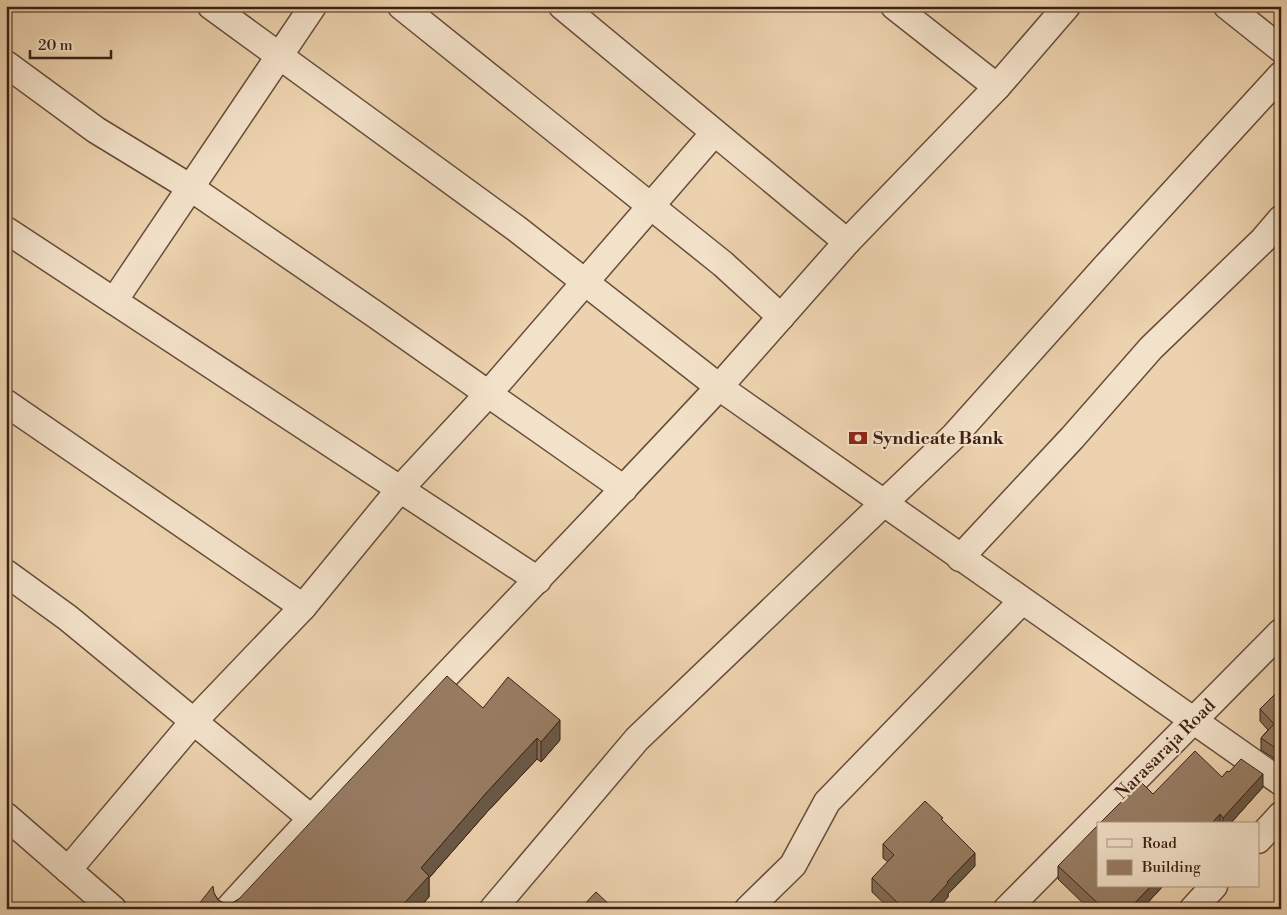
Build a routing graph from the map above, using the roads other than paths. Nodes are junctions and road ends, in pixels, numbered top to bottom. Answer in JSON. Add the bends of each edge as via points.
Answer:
{"nodes":[{"id":1,"x":211,"y":6,"type":"edge"},
{"id":2,"x":313,"y":6,"type":"edge"},
{"id":3,"x":401,"y":6,"type":"edge"},
{"id":4,"x":562,"y":6,"type":"edge"},
{"id":5,"x":894,"y":6,"type":"edge"},
{"id":6,"x":1067,"y":6,"type":"edge"},
{"id":7,"x":1227,"y":6,"type":"edge"},
{"id":8,"x":1276,"y":37,"type":"edge"},
{"id":9,"x":278,"y":56,"type":"junction"},
{"id":10,"x":6,"y":64,"type":"edge"},
{"id":11,"x":1281,"y":74,"type":"edge"},
{"id":12,"x":996,"y":87,"type":"junction"},
{"id":13,"x":714,"y":133,"type":"junction"},
{"id":14,"x":191,"y":188,"type":"junction"},
{"id":15,"x":650,"y":206,"type":"junction"},
{"id":16,"x":1281,"y":219,"type":"edge"},
{"id":17,"x":6,"y":230,"type":"edge"},
{"id":18,"x":847,"y":242,"type":"junction"},
{"id":19,"x":586,"y":283,"type":"junction"},
{"id":20,"x":114,"y":301,"type":"junction"},
{"id":21,"x":781,"y":317,"type":"junction"},
{"id":22,"x":719,"y":388,"type":"junction"},
{"id":23,"x":489,"y":393,"type":"junction"},
{"id":24,"x":6,"y":403,"type":"edge"},
{"id":25,"x":624,"y":489,"type":"junction"},
{"id":26,"x":400,"y":490,"type":"junction"},
{"id":27,"x":883,"y":504,"type":"junction"},
{"id":28,"x":960,"y":558,"type":"junction"},
{"id":29,"x":6,"y":573,"type":"edge"},
{"id":30,"x":538,"y":580,"type":"junction"},
{"id":31,"x":1022,"y":602,"type":"junction"},
{"id":32,"x":303,"y":607,"type":"junction"},
{"id":33,"x":1281,"y":632,"type":"edge"},
{"id":34,"x":1194,"y":720,"type":"junction"},
{"id":35,"x":193,"y":722,"type":"junction"},
{"id":36,"x":1281,"y":782,"type":"edge"},
{"id":37,"x":1281,"y":815,"type":"edge"},
{"id":38,"x":6,"y":816,"type":"edge"},
{"id":39,"x":311,"y":818,"type":"junction"},
{"id":40,"x":1260,"y":838,"type":"edge"},
{"id":41,"x":68,"y":870,"type":"junction"},
{"id":42,"x":1212,"y":888,"type":"edge"},
{"id":43,"x":113,"y":909,"type":"edge"},
{"id":44,"x":228,"y":909,"type":"edge"},
{"id":45,"x":493,"y":909,"type":"edge"},
{"id":46,"x":748,"y":909,"type":"edge"},
{"id":47,"x":1007,"y":909,"type":"edge"},
{"id":48,"x":1193,"y":909,"type":"edge"}],
"edges":[{"from":1,"to":9,"type":"street"},
{"from":2,"to":9,"type":"street"},
{"from":3,"to":15,"type":"street"},
{"from":4,"to":13,"type":"street"},
{"from":5,"to":12,"type":"street"},
{"from":6,"to":12,"type":"street"},
{"from":7,"to":8,"type":"street"},
{"from":9,"to":14,"type":"street"},
{"from":9,"to":19,"type":"street","via":[[517,229]]},
{"from":10,"to":14,"type":"street","via":[[96,130]]},
{"from":11,"to":27,"type":"street","via":[[954,436]]},
{"from":12,"to":18,"type":"street"},
{"from":13,"to":15,"type":"street"},
{"from":13,"to":18,"type":"street"},
{"from":14,"to":20,"type":"street"},
{"from":14,"to":23,"type":"street"},
{"from":15,"to":19,"type":"street"},
{"from":15,"to":21,"type":"street","via":[[723,264]]},
{"from":16,"to":28,"type":"street","via":[[1151,348]]},
{"from":17,"to":20,"type":"street"},
{"from":18,"to":21,"type":"street"},
{"from":19,"to":22,"type":"street"},
{"from":19,"to":23,"type":"street"},
{"from":20,"to":26,"type":"street"},
{"from":21,"to":22,"type":"street"},
{"from":22,"to":25,"type":"street"},
{"from":22,"to":27,"type":"street"},
{"from":23,"to":25,"type":"street"},
{"from":23,"to":26,"type":"street"},
{"from":24,"to":32,"type":"street"},
{"from":25,"to":30,"type":"street"},
{"from":26,"to":30,"type":"street"},
{"from":26,"to":32,"type":"street"},
{"from":27,"to":28,"type":"street"},
{"from":27,"to":45,"type":"street","via":[[637,740]]},
{"from":28,"to":31,"type":"street"},
{"from":29,"to":35,"type":"street","via":[[68,618]]},
{"from":30,"to":39,"type":"street"},
{"from":31,"to":34,"type":"street"},
{"from":31,"to":46,"type":"street","via":[[827,802],[793,865]]},
{"from":32,"to":35,"type":"street"},
{"from":33,"to":34,"type":"street","name":"Narasaraja Road"},
{"from":34,"to":36,"type":"street"},
{"from":34,"to":47,"type":"street","name":"Narasaraja Road"},
{"from":35,"to":39,"type":"street"},
{"from":35,"to":41,"type":"street"},
{"from":37,"to":40,"type":"street"},
{"from":38,"to":41,"type":"street"},
{"from":39,"to":44,"type":"street"},
{"from":41,"to":43,"type":"street"},
{"from":42,"to":48,"type":"street"}]}
